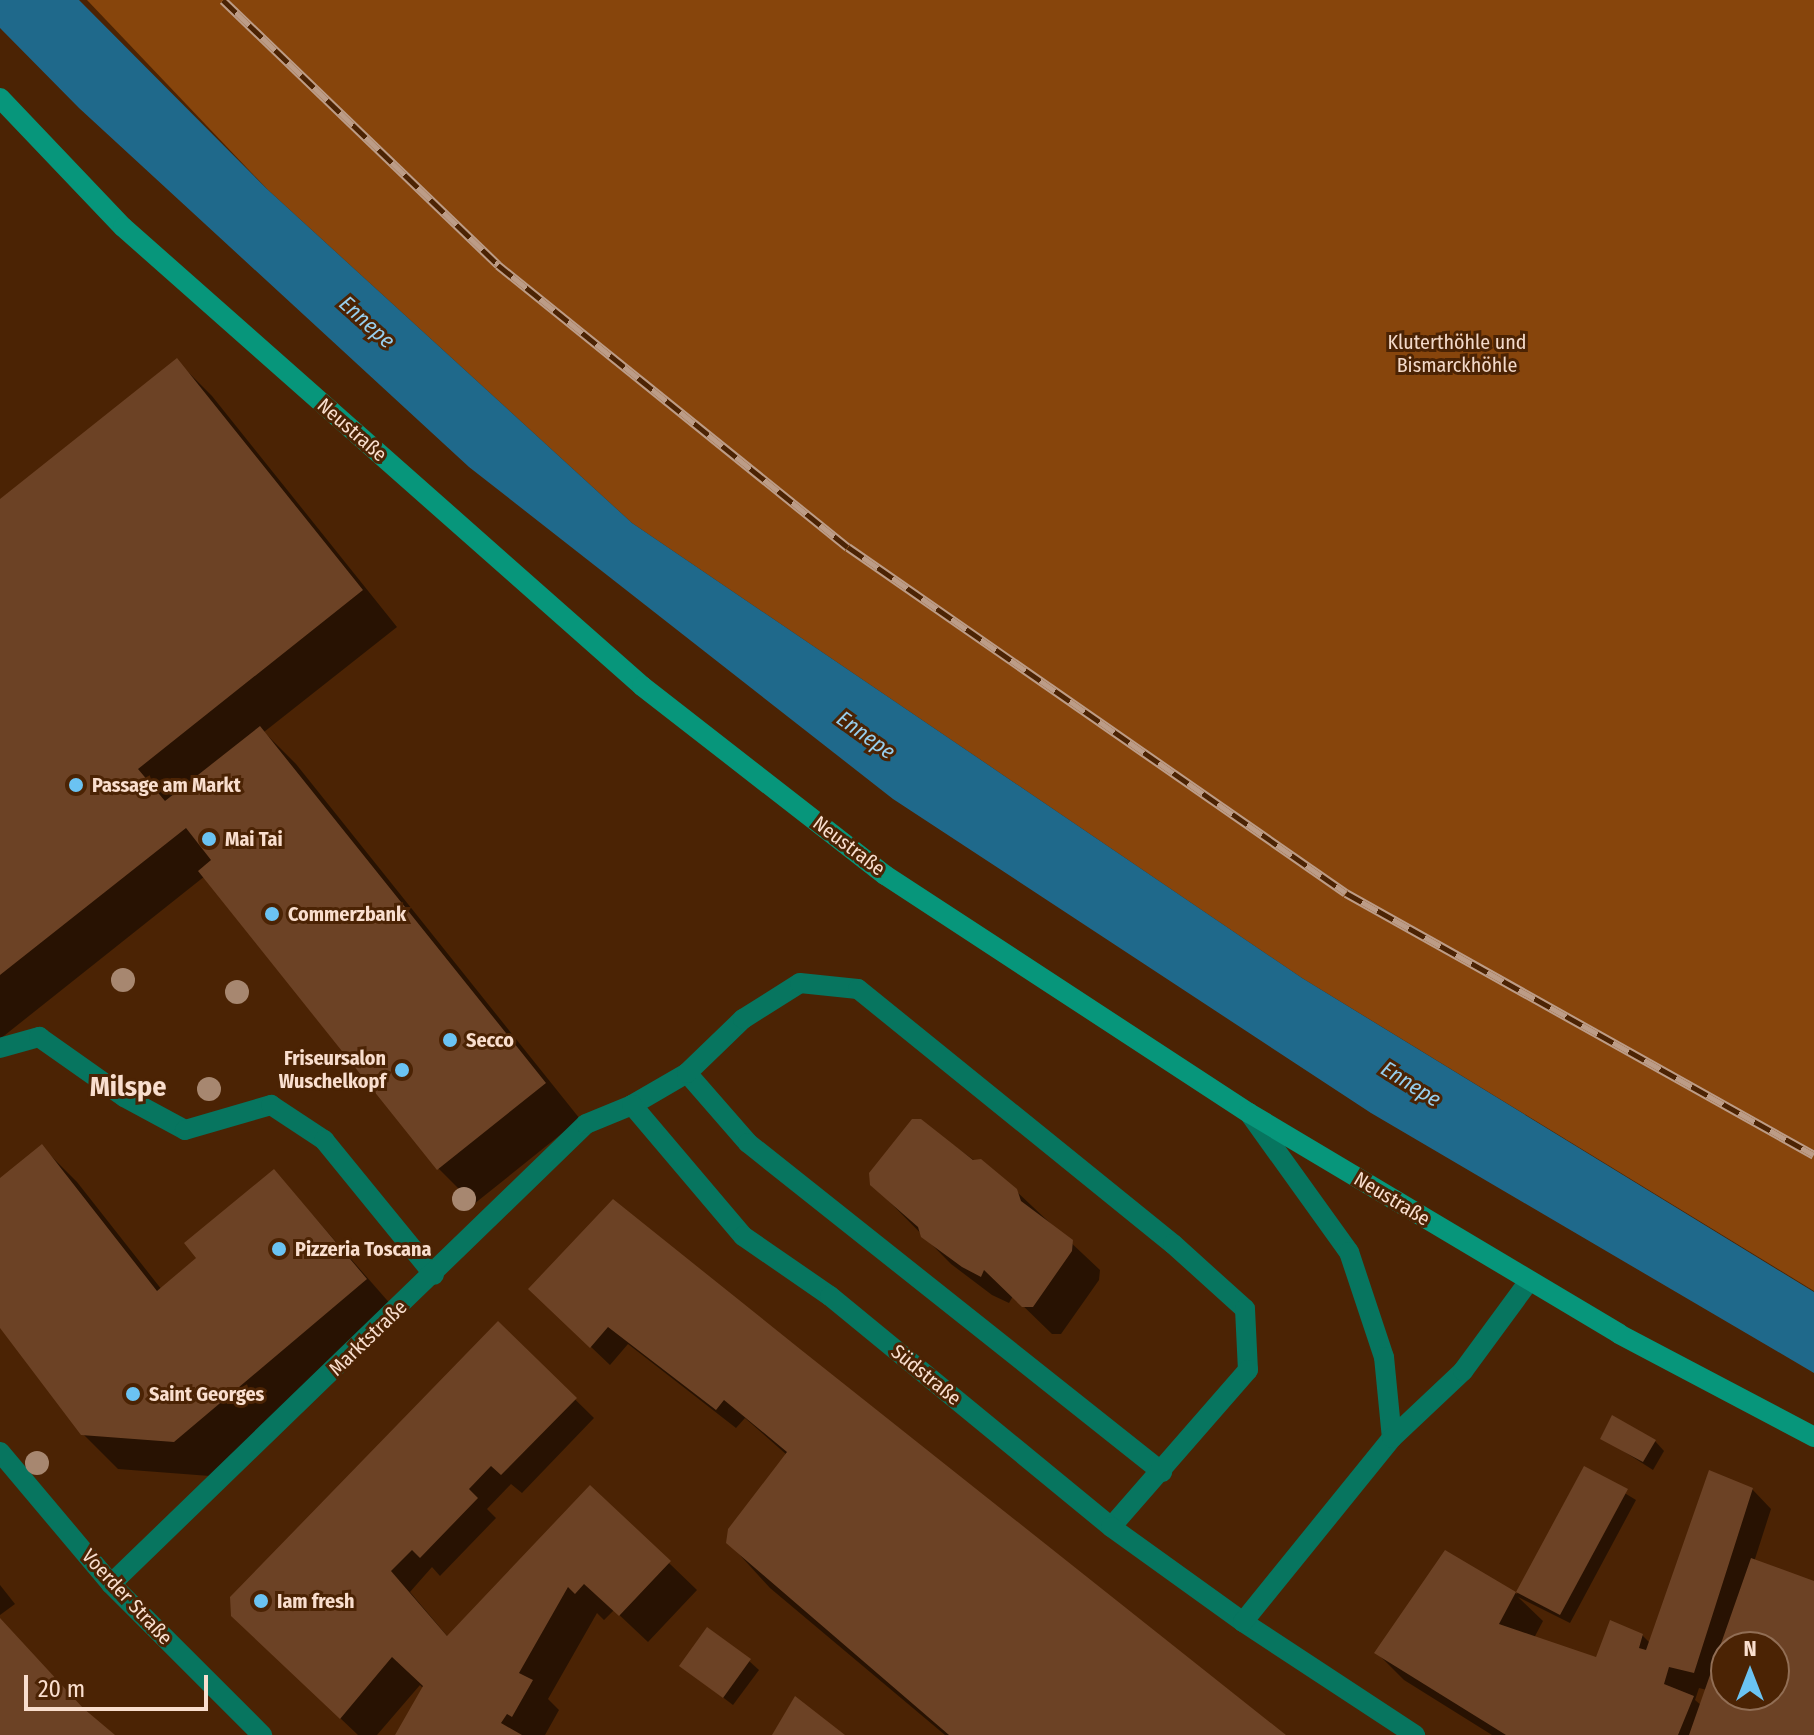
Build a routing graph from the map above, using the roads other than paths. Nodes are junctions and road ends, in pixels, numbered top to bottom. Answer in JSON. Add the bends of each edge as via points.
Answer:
{"nodes":[{"id":1,"x":0,"y":98,"type":"edge"},
{"id":2,"x":0,"y":1048,"type":"edge"},
{"id":3,"x":687,"y":1073,"type":"junction"},
{"id":4,"x":632,"y":1105,"type":"junction"},
{"id":5,"x":1249,"y":1113,"type":"junction"},
{"id":6,"x":434,"y":1275,"type":"junction"},
{"id":7,"x":1529,"y":1281,"type":"junction"},
{"id":8,"x":1814,"y":1437,"type":"edge"},
{"id":9,"x":1392,"y":1438,"type":"junction"},
{"id":10,"x":0,"y":1452,"type":"edge"},
{"id":11,"x":1162,"y":1472,"type":"junction"},
{"id":12,"x":1111,"y":1527,"type":"junction"},
{"id":13,"x":111,"y":1584,"type":"junction"},
{"id":14,"x":1243,"y":1622,"type":"junction"},
{"id":15,"x":262,"y":1735,"type":"edge"},
{"id":16,"x":1415,"y":1735,"type":"edge"}],
"edges":[{"from":1,"to":5,"type":"main road","name":"Neustraße","via":[[123,227],[642,686],[885,875]]},
{"from":2,"to":6,"type":"street","via":[[39,1037],[124,1097],[185,1130],[271,1105],[324,1140]]},
{"from":3,"to":4,"type":"street","name":"Marktstraße"},
{"from":3,"to":11,"type":"street","via":[[748,1143]]},
{"from":3,"to":11,"type":"street","name":"Marktstraße","via":[[743,1019],[800,983],[858,989],[1173,1244],[1245,1309],[1248,1370]]},
{"from":4,"to":6,"type":"street","name":"Marktstraße","via":[[586,1124]]},
{"from":4,"to":12,"type":"street","name":"Südstraße","via":[[743,1236],[830,1296]]},
{"from":5,"to":7,"type":"main road","name":"Neustraße"},
{"from":5,"to":9,"type":"street","via":[[1349,1252],[1384,1357]]},
{"from":6,"to":13,"type":"street","name":"Marktstraße"},
{"from":7,"to":8,"type":"main road","name":"Neustraße"},
{"from":7,"to":9,"type":"street","via":[[1463,1371]]},
{"from":9,"to":14,"type":"street"},
{"from":10,"to":13,"type":"street","name":"Voerder Straße"},
{"from":11,"to":12,"type":"street","name":"Marktstraße"},
{"from":12,"to":14,"type":"street","name":"Südstraße"},
{"from":13,"to":15,"type":"street","name":"Voerder Straße"},
{"from":14,"to":16,"type":"street","name":"Südstraße"}]}
